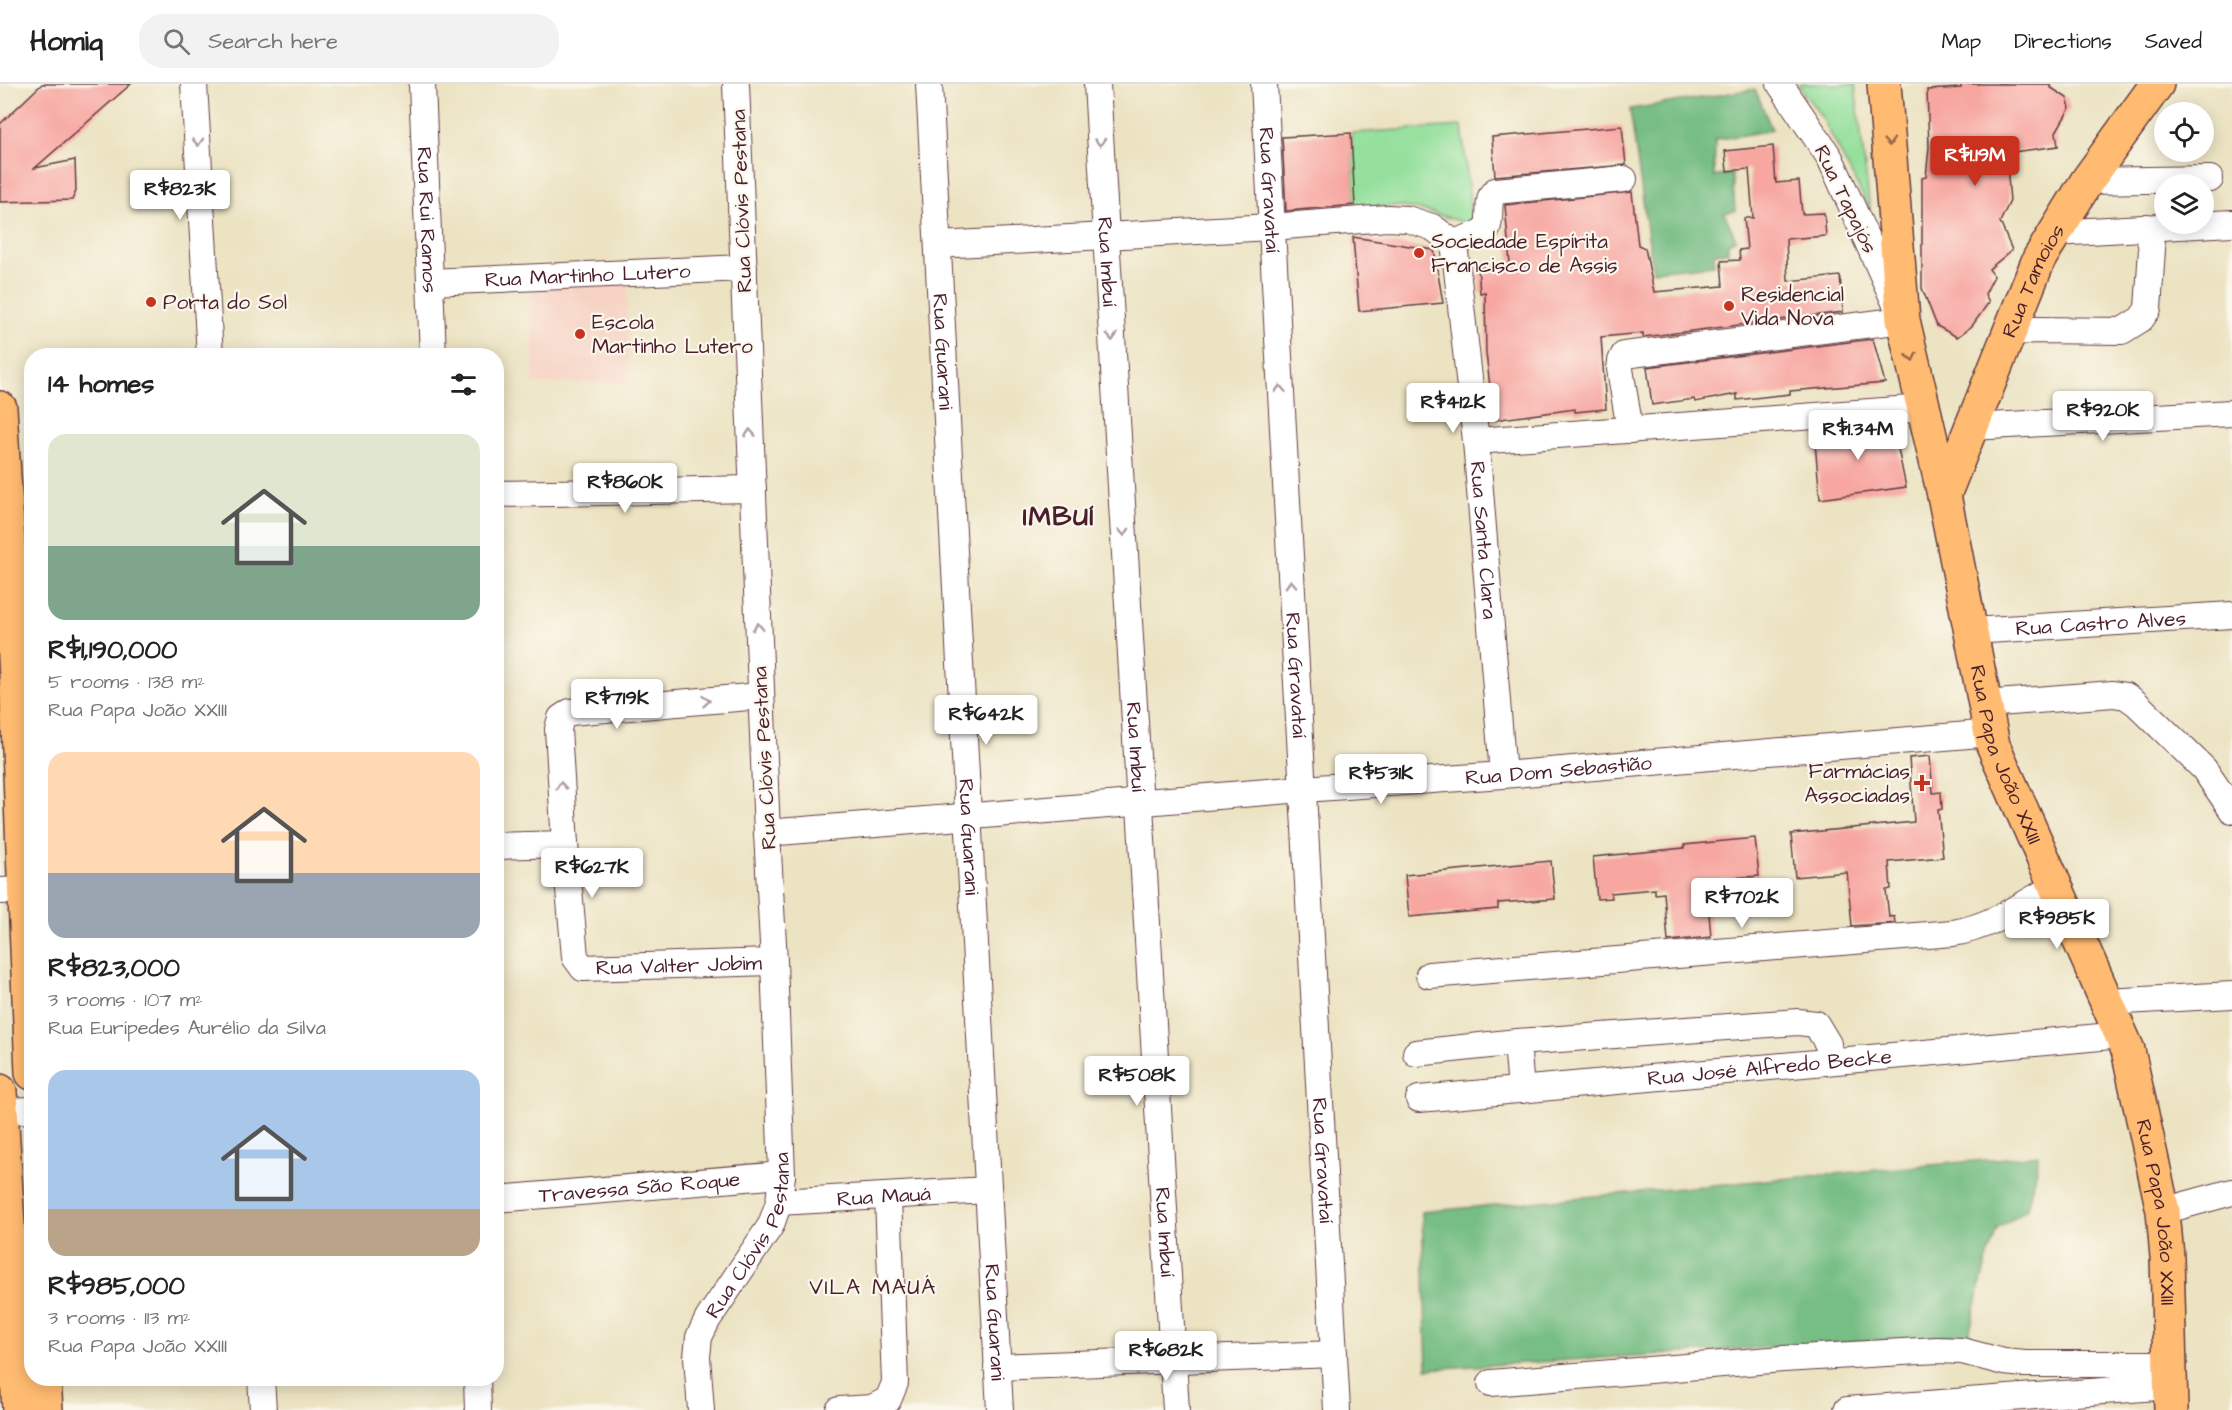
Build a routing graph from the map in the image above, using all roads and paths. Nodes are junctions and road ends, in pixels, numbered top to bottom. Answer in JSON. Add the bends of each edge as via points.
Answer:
{"nodes":[{"id":1,"x":194,"y":84,"type":"edge"},
{"id":2,"x":422,"y":84,"type":"edge"},
{"id":3,"x":736,"y":84,"type":"edge"},
{"id":4,"x":929,"y":84,"type":"edge"},
{"id":5,"x":1097,"y":84,"type":"edge"},
{"id":6,"x":1264,"y":84,"type":"edge"},
{"id":7,"x":1780,"y":84,"type":"edge"},
{"id":8,"x":1884,"y":84,"type":"edge"},
{"id":9,"x":2157,"y":84,"type":"edge"},
{"id":10,"x":1624,"y":179,"type":"dead end"},
{"id":11,"x":2154,"y":180,"type":"edge"},
{"id":12,"x":2087,"y":181,"type":"junction"},
{"id":13,"x":2232,"y":222,"type":"edge"},
{"id":14,"x":1271,"y":227,"type":"junction"},
{"id":15,"x":2147,"y":227,"type":"junction"},
{"id":16,"x":2054,"y":233,"type":"junction"},
{"id":17,"x":1106,"y":236,"type":"junction"},
{"id":18,"x":1454,"y":243,"type":"junction"},
{"id":19,"x":938,"y":245,"type":"junction"},
{"id":20,"x":744,"y":268,"type":"junction"},
{"id":21,"x":430,"y":282,"type":"junction"},
{"id":22,"x":1903,"y":320,"type":"junction"},
{"id":23,"x":2009,"y":333,"type":"junction"},
{"id":24,"x":210,"y":348,"type":"edge"},
{"id":25,"x":434,"y":348,"type":"edge"},
{"id":26,"x":0,"y":408,"type":"edge"},
{"id":27,"x":1924,"y":408,"type":"junction"},
{"id":28,"x":2232,"y":413,"type":"edge"},
{"id":29,"x":1971,"y":428,"type":"junction"},
{"id":30,"x":1630,"y":430,"type":"junction"},
{"id":31,"x":1476,"y":441,"type":"junction"},
{"id":32,"x":2,"y":479,"type":"edge"},
{"id":33,"x":753,"y":489,"type":"junction"},
{"id":34,"x":504,"y":495,"type":"edge"},
{"id":35,"x":1944,"y":495,"type":"junction"},
{"id":36,"x":2232,"y":615,"type":"edge"},
{"id":37,"x":1971,"y":631,"type":"junction"},
{"id":38,"x":16,"y":675,"type":"edge"},
{"id":39,"x":761,"y":696,"type":"junction"},
{"id":40,"x":1988,"y":719,"type":"junction"},
{"id":41,"x":1503,"y":775,"type":"junction"},
{"id":42,"x":1303,"y":789,"type":"junction"},
{"id":43,"x":1140,"y":802,"type":"junction"},
{"id":44,"x":2232,"y":810,"type":"edge"},
{"id":45,"x":968,"y":816,"type":"junction"},
{"id":46,"x":767,"y":833,"type":"junction"},
{"id":47,"x":565,"y":844,"type":"junction"},
{"id":48,"x":504,"y":846,"type":"edge"},
{"id":49,"x":2056,"y":886,"type":"junction"},
{"id":50,"x":12,"y":890,"type":"edge"},
{"id":51,"x":774,"y":962,"type":"junction"},
{"id":52,"x":1429,"y":975,"type":"dead end"},
{"id":53,"x":2232,"y":995,"type":"edge"},
{"id":54,"x":24,"y":1000,"type":"edge"},
{"id":55,"x":2108,"y":1002,"type":"junction"},
{"id":56,"x":2122,"y":1035,"type":"junction"},
{"id":57,"x":1517,"y":1042,"type":"junction"},
{"id":58,"x":1416,"y":1053,"type":"dead end"},
{"id":59,"x":1830,"y":1061,"type":"junction"},
{"id":60,"x":1521,"y":1090,"type":"junction"},
{"id":61,"x":0,"y":1091,"type":"edge"},
{"id":62,"x":1419,"y":1099,"type":"dead end"},
{"id":63,"x":24,"y":1110,"type":"edge"},
{"id":64,"x":0,"y":1111,"type":"edge"},
{"id":65,"x":782,"y":1174,"type":"junction"},
{"id":66,"x":988,"y":1190,"type":"junction"},
{"id":67,"x":2232,"y":1192,"type":"edge"},
{"id":68,"x":888,"y":1197,"type":"junction"},
{"id":69,"x":504,"y":1198,"type":"edge"},
{"id":70,"x":779,"y":1202,"type":"junction"},
{"id":71,"x":2163,"y":1211,"type":"junction"},
{"id":72,"x":1334,"y":1354,"type":"junction"},
{"id":73,"x":1174,"y":1360,"type":"junction"},
{"id":74,"x":997,"y":1367,"type":"junction"},
{"id":75,"x":1491,"y":1383,"type":"dead end"},
{"id":76,"x":44,"y":1386,"type":"edge"},
{"id":77,"x":262,"y":1386,"type":"edge"},
{"id":78,"x":477,"y":1386,"type":"edge"},
{"id":79,"x":2171,"y":1387,"type":"edge"},
{"id":80,"x":19,"y":1410,"type":"edge"},
{"id":81,"x":46,"y":1410,"type":"edge"},
{"id":82,"x":263,"y":1410,"type":"edge"},
{"id":83,"x":478,"y":1410,"type":"edge"},
{"id":84,"x":701,"y":1410,"type":"edge"},
{"id":85,"x":839,"y":1410,"type":"edge"},
{"id":86,"x":1000,"y":1410,"type":"edge"},
{"id":87,"x":1176,"y":1410,"type":"edge"},
{"id":88,"x":1337,"y":1410,"type":"edge"},
{"id":89,"x":1847,"y":1410,"type":"edge"}],
"edges":[{"from":1,"to":24,"type":"street","one_way":true},
{"from":2,"to":21,"type":"street","name":"Rua Rui Ramos"},
{"from":3,"to":20,"type":"street","name":"Rua Clóvis Pestana"},
{"from":4,"to":19,"type":"street","name":"Rua Guarani"},
{"from":5,"to":17,"type":"street","name":"Rua Imbuí","one_way":true},
{"from":6,"to":14,"type":"street","name":"Rua Gravataí"},
{"from":7,"to":22,"type":"street","name":"Rua Tapajós","via":[[1830,158]]},
{"from":8,"to":22,"type":"main road","name":"Rua Papa João XXIII","one_way":true},
{"from":9,"to":12,"type":"main road","name":"Rua Tamoios"},
{"from":10,"to":18,"type":"street","via":[[1495,190],[1490,197],[1490,223],[1486,231]]},
{"from":11,"to":12,"type":"street"},
{"from":12,"to":16,"type":"main road","name":"Rua Tamoios"},
{"from":13,"to":15,"type":"street"},
{"from":14,"to":17,"type":"street"},
{"from":14,"to":18,"type":"street","via":[[1407,219],[1432,227]]},
{"from":42,"to":14,"type":"street","name":"Rua Gravataí","one_way":true},
{"from":15,"to":16,"type":"street"},
{"from":15,"to":23,"type":"street","via":[[2152,249],[2148,309],[2141,319],[2122,331]]},
{"from":16,"to":23,"type":"main road","name":"Rua Tamoios","via":[[2039,259]]},
{"from":17,"to":19,"type":"street"},
{"from":17,"to":43,"type":"street","name":"Rua Imbuí","one_way":true},
{"from":18,"to":31,"type":"street","name":"Rua Santa Clara"},
{"from":19,"to":45,"type":"street","name":"Rua Guarani"},
{"from":20,"to":21,"type":"street","name":"Rua Martinho Lutero"},
{"from":33,"to":20,"type":"street","name":"Rua Clóvis Pestana","one_way":true},
{"from":21,"to":25,"type":"street","name":"Rua Rui Ramos"},
{"from":22,"to":27,"type":"main road","name":"Rua Papa João XXIII","one_way":true},
{"from":22,"to":30,"type":"street","via":[[1624,355],[1620,369]]},
{"from":23,"to":29,"type":"main road","name":"Rua Tamoios"},
{"from":26,"to":32,"type":"main road"},
{"from":27,"to":30,"type":"street"},
{"from":27,"to":35,"type":"main road","name":"Rua Papa João XXIII"},
{"from":28,"to":29,"type":"street"},
{"from":29,"to":35,"type":"main road","name":"Rua Tamoios"},
{"from":30,"to":31,"type":"street"},
{"from":31,"to":41,"type":"street","name":"Rua Santa Clara"},
{"from":32,"to":38,"type":"main road"},
{"from":33,"to":34,"type":"street"},
{"from":39,"to":33,"type":"street","name":"Rua Clóvis Pestana","one_way":true},
{"from":35,"to":37,"type":"main road","name":"Rua Papa João XXIII"},
{"from":36,"to":37,"type":"street","name":"Rua Castro Alves"},
{"from":37,"to":40,"type":"main road","name":"Rua Papa João XXIII"},
{"from":38,"to":50,"type":"main road"},
{"from":39,"to":46,"type":"street","name":"Rua Clóvis Pestana"},
{"from":47,"to":39,"type":"street","one_way":true,"via":[[558,729],[561,718],[570,712]]},
{"from":40,"to":41,"type":"street","name":"Rua Dom Sebastião"},
{"from":40,"to":44,"type":"street","name":"Rua Dom Sebastião","via":[[2113,694],[2126,696],[2204,769]]},
{"from":40,"to":49,"type":"main road","name":"Rua Papa João XXIII","via":[[1993,745]]},
{"from":41,"to":42,"type":"street","name":"Rua Dom Sebastião"},
{"from":42,"to":43,"type":"street","name":"Rua Dom Sebastião"},
{"from":42,"to":72,"type":"street","name":"Rua Gravataí"},
{"from":43,"to":45,"type":"street","name":"Rua Dom Sebastião"},
{"from":43,"to":73,"type":"street","name":"Rua Imbuí"},
{"from":45,"to":46,"type":"street","name":"Rua Dom Sebastião"},
{"from":45,"to":66,"type":"street","name":"Rua Guarani"},
{"from":46,"to":51,"type":"street","name":"Rua Clóvis Pestana"},
{"from":47,"to":48,"type":"street"},
{"from":47,"to":51,"type":"street","name":"Rua Valter Jobim","via":[[575,957],[583,968]]},
{"from":49,"to":52,"type":"street","via":[[1990,922],[1953,933]]},
{"from":49,"to":55,"type":"main road","name":"Rua Papa João XXIII"},
{"from":50,"to":54,"type":"main road"},
{"from":51,"to":65,"type":"street","name":"Rua Clóvis Pestana"},
{"from":53,"to":55,"type":"street"},
{"from":55,"to":56,"type":"main road","name":"Rua Papa João XXIII"},
{"from":56,"to":59,"type":"street","name":"Rua José Alfredo Becke"},
{"from":56,"to":71,"type":"main road","name":"Rua Papa João XXIII"},
{"from":57,"to":58,"type":"street"},
{"from":57,"to":59,"type":"street","via":[[1798,1022],[1816,1024],[1828,1044]]},
{"from":57,"to":60,"type":"street"},
{"from":59,"to":60,"type":"street","name":"Rua José Alfredo Becke"},
{"from":60,"to":62,"type":"street","name":"Rua José Alfredo Becke"},
{"from":61,"to":64,"type":"main road"},
{"from":63,"to":64,"type":"street"},
{"from":64,"to":80,"type":"main road"},
{"from":65,"to":69,"type":"street","name":"Travessa São Roque"},
{"from":65,"to":70,"type":"street","name":"Rua Clóvis Pestana"},
{"from":66,"to":68,"type":"street","name":"Rua Mauá"},
{"from":66,"to":74,"type":"street","name":"Rua Guarani"},
{"from":67,"to":71,"type":"street"},
{"from":68,"to":70,"type":"street","name":"Rua Mauá"},
{"from":68,"to":85,"type":"street","via":[[895,1383],[888,1400],[872,1408]]},
{"from":70,"to":84,"type":"street","name":"Rua Clóvis Pestana","via":[[771,1225],[699,1337]]},
{"from":71,"to":79,"type":"main road","name":"Rua Papa João XXIII"},
{"from":72,"to":73,"type":"street"},
{"from":72,"to":88,"type":"street","name":"Rua Gravataí"},
{"from":73,"to":74,"type":"street"},
{"from":73,"to":87,"type":"street","name":"Rua Imbuí"},
{"from":74,"to":86,"type":"street","name":"Rua Guarani"},
{"from":75,"to":79,"type":"street","via":[[1937,1350]]},
{"from":76,"to":81,"type":"main road"},
{"from":77,"to":82,"type":"street"},
{"from":78,"to":83,"type":"street"},
{"from":79,"to":89,"type":"street"}]}
